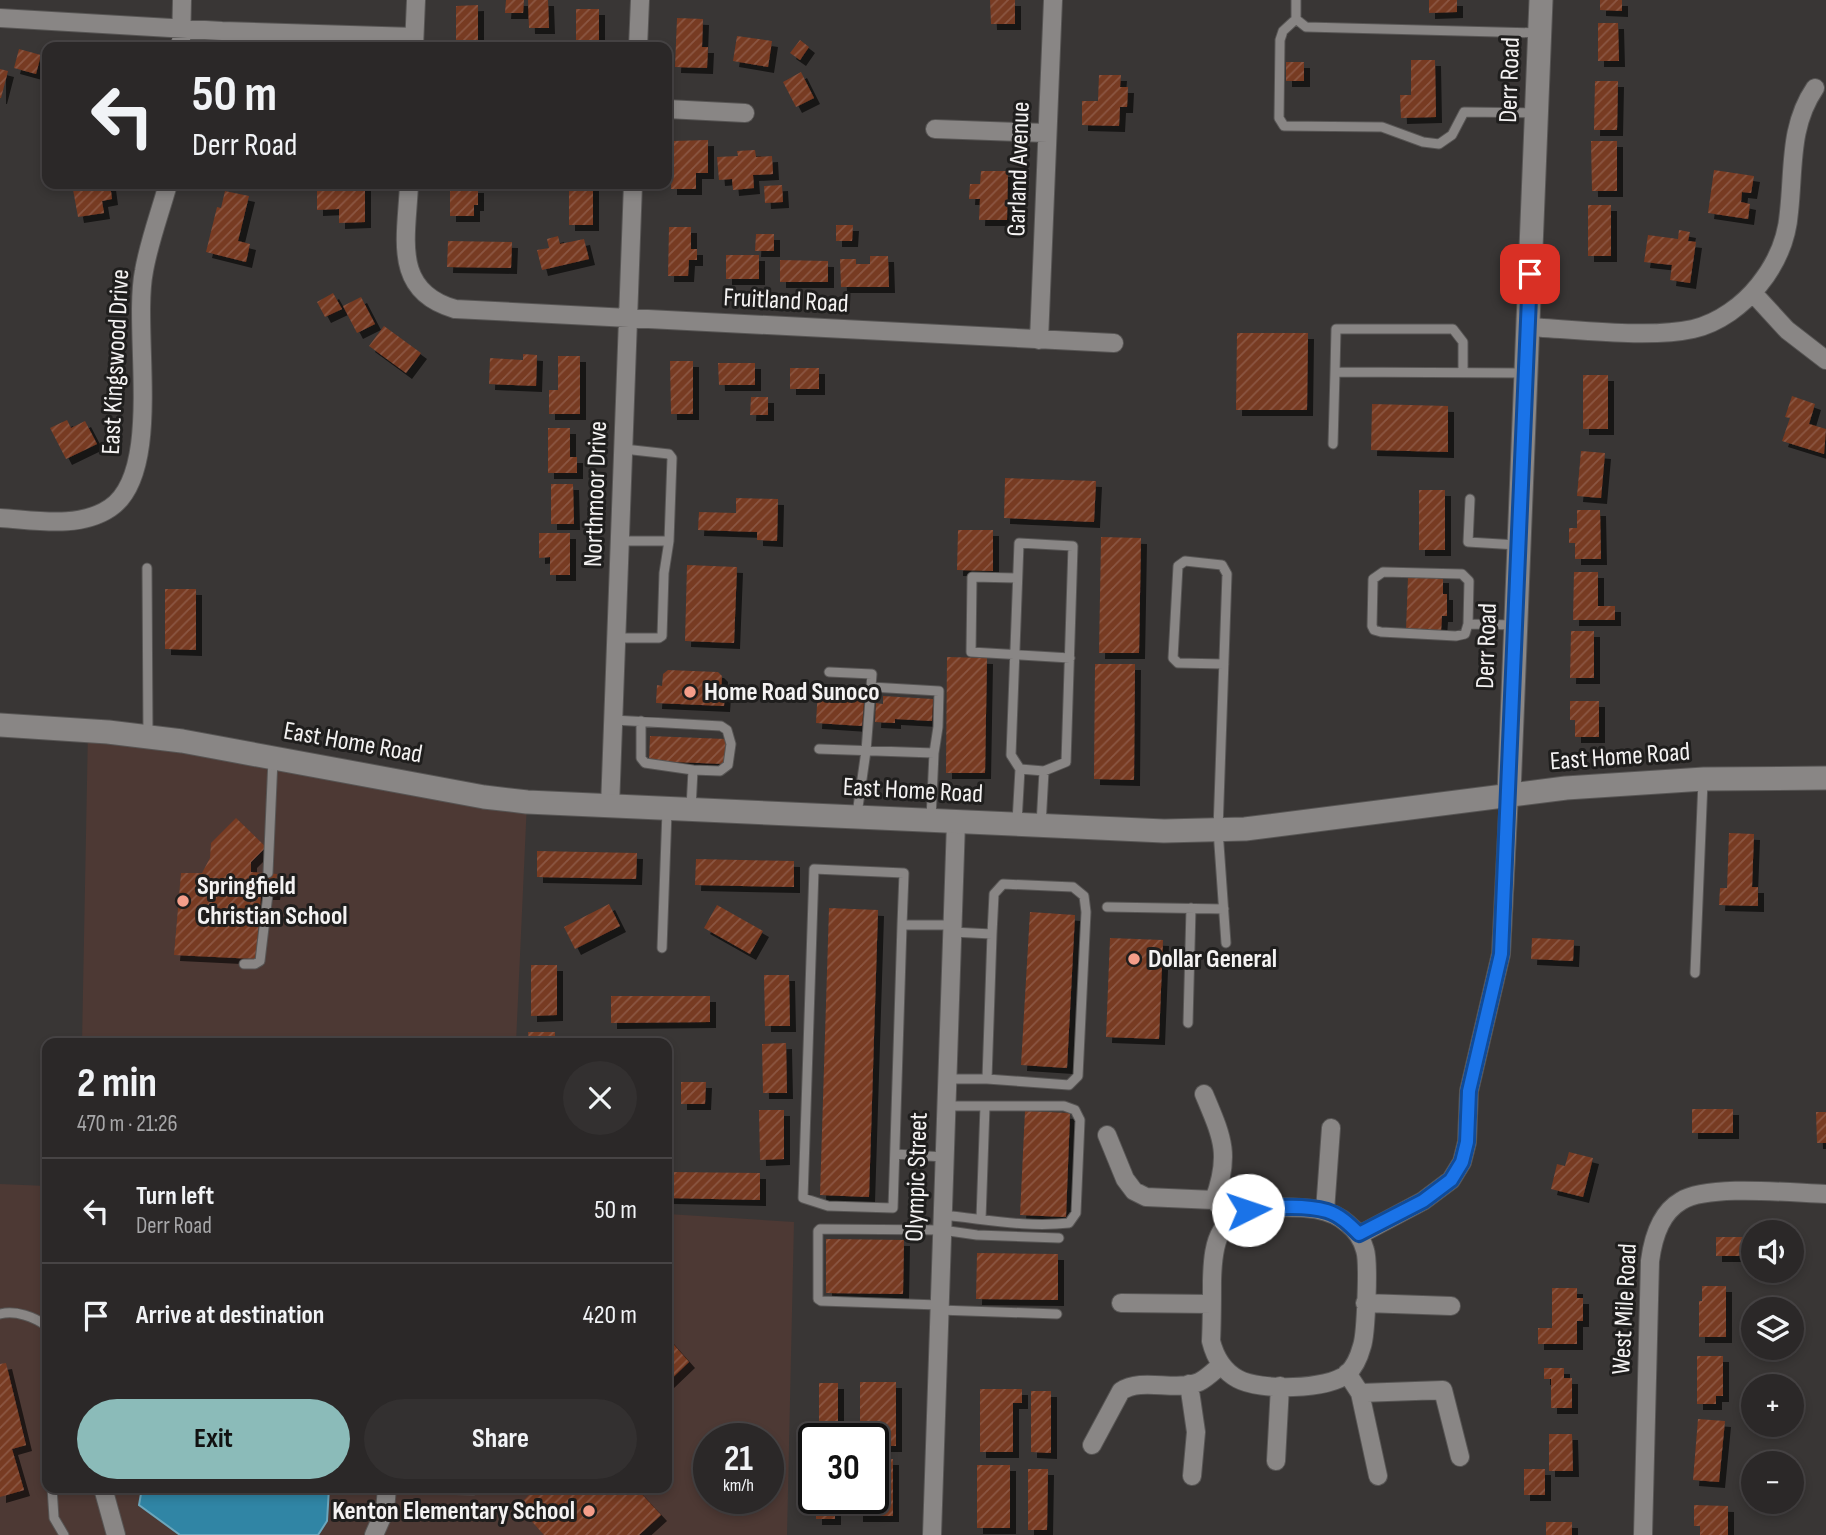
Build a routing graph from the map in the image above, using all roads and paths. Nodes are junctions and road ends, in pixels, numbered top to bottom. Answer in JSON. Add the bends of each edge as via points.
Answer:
{"nodes":[{"id":1,"x":182,"y":0,"type":"edge"},
{"id":2,"x":416,"y":0,"type":"edge"},
{"id":3,"x":640,"y":0,"type":"edge"},
{"id":4,"x":1053,"y":0,"type":"edge"},
{"id":5,"x":1296,"y":0,"type":"edge"},
{"id":6,"x":1541,"y":0,"type":"edge"},
{"id":7,"x":0,"y":18,"type":"edge"},
{"id":8,"x":1296,"y":19,"type":"junction"},
{"id":9,"x":181,"y":29,"type":"junction"},
{"id":10,"x":1539,"y":33,"type":"junction"},
{"id":11,"x":181,"y":42,"type":"edge"},
{"id":12,"x":414,"y":42,"type":"edge"},
{"id":13,"x":639,"y":42,"type":"edge"},
{"id":14,"x":1815,"y":88,"type":"dead end"},
{"id":15,"x":672,"y":109,"type":"edge"},
{"id":16,"x":745,"y":113,"type":"dead end"},
{"id":17,"x":1536,"y":113,"type":"junction"},
{"id":18,"x":935,"y":129,"type":"dead end"},
{"id":19,"x":1047,"y":133,"type":"junction"},
{"id":20,"x":167,"y":189,"type":"edge"},
{"id":21,"x":409,"y":189,"type":"edge"},
{"id":22,"x":634,"y":189,"type":"edge"},
{"id":23,"x":1753,"y":293,"type":"junction"},
{"id":24,"x":628,"y":319,"type":"junction"},
{"id":25,"x":1527,"y":327,"type":"junction"},
{"id":26,"x":1038,"y":340,"type":"junction"},
{"id":27,"x":1114,"y":343,"type":"dead end"},
{"id":28,"x":1826,"y":360,"type":"edge"},
{"id":29,"x":1335,"y":372,"type":"junction"},
{"id":30,"x":1463,"y":372,"type":"junction"},
{"id":31,"x":1524,"y":373,"type":"junction"},
{"id":32,"x":1333,"y":444,"type":"dead end"},
{"id":33,"x":624,"y":449,"type":"junction"},
{"id":34,"x":1470,"y":499,"type":"dead end"},
{"id":35,"x":0,"y":518,"type":"edge"},
{"id":36,"x":620,"y":541,"type":"junction"},
{"id":37,"x":668,"y":541,"type":"junction"},
{"id":38,"x":1518,"y":545,"type":"junction"},
{"id":39,"x":148,"y":568,"type":"dead end"},
{"id":40,"x":1017,"y":578,"type":"junction"},
{"id":41,"x":1468,"y":624,"type":"junction"},
{"id":42,"x":1516,"y":625,"type":"junction"},
{"id":43,"x":617,"y":638,"type":"junction"},
{"id":44,"x":1015,"y":656,"type":"junction"},
{"id":45,"x":1070,"y":658,"type":"junction"},
{"id":46,"x":1224,"y":664,"type":"junction"},
{"id":47,"x":829,"y":672,"type":"dead end"},
{"id":48,"x":871,"y":687,"type":"junction"},
{"id":49,"x":614,"y":720,"type":"junction"},
{"id":50,"x":642,"y":722,"type":"junction"},
{"id":51,"x":0,"y":724,"type":"edge"},
{"id":52,"x":148,"y":737,"type":"junction"},
{"id":53,"x":819,"y":748,"type":"dead end"},
{"id":54,"x":866,"y":751,"type":"junction"},
{"id":55,"x":934,"y":753,"type":"junction"},
{"id":56,"x":273,"y":757,"type":"junction"},
{"id":57,"x":1020,"y":769,"type":"junction"},
{"id":58,"x":693,"y":770,"type":"junction"},
{"id":59,"x":1044,"y":771,"type":"junction"},
{"id":60,"x":1826,"y":778,"type":"edge"},
{"id":61,"x":1703,"y":779,"type":"junction"},
{"id":62,"x":1509,"y":793,"type":"junction"},
{"id":63,"x":610,"y":807,"type":"junction"},
{"id":64,"x":667,"y":809,"type":"junction"},
{"id":65,"x":691,"y":810,"type":"junction"},
{"id":66,"x":857,"y":816,"type":"junction"},
{"id":67,"x":931,"y":821,"type":"junction"},
{"id":68,"x":956,"y":822,"type":"junction"},
{"id":69,"x":1017,"y":825,"type":"junction"},
{"id":70,"x":1041,"y":826,"type":"junction"},
{"id":71,"x":1218,"y":830,"type":"junction"},
{"id":72,"x":268,"y":873,"type":"dead end"},
{"id":73,"x":268,"y":894,"type":"dead end"},
{"id":74,"x":1107,"y":907,"type":"dead end"},
{"id":75,"x":1191,"y":908,"type":"junction"},
{"id":76,"x":1224,"y":909,"type":"junction"},
{"id":77,"x":902,"y":925,"type":"junction"},
{"id":78,"x":952,"y":928,"type":"junction"},
{"id":79,"x":992,"y":934,"type":"junction"},
{"id":80,"x":1226,"y":943,"type":"dead end"},
{"id":81,"x":662,"y":948,"type":"dead end"},
{"id":82,"x":244,"y":964,"type":"dead end"},
{"id":83,"x":1695,"y":973,"type":"dead end"},
{"id":84,"x":1188,"y":1023,"type":"dead end"},
{"id":85,"x":947,"y":1079,"type":"junction"},
{"id":86,"x":987,"y":1080,"type":"junction"},
{"id":87,"x":1204,"y":1094,"type":"dead end"},
{"id":88,"x":946,"y":1106,"type":"junction"},
{"id":89,"x":985,"y":1106,"type":"junction"},
{"id":90,"x":1331,"y":1128,"type":"dead end"},
{"id":91,"x":1107,"y":1135,"type":"dead end"},
{"id":92,"x":895,"y":1154,"type":"junction"},
{"id":93,"x":944,"y":1157,"type":"junction"},
{"id":94,"x":1826,"y":1195,"type":"edge"},
{"id":95,"x":1214,"y":1200,"type":"junction"},
{"id":96,"x":1325,"y":1211,"type":"junction"},
{"id":97,"x":981,"y":1219,"type":"junction"},
{"id":98,"x":1231,"y":1219,"type":"junction"},
{"id":99,"x":942,"y":1223,"type":"junction"},
{"id":100,"x":1359,"y":1234,"type":"junction"},
{"id":101,"x":1059,"y":1238,"type":"dead end"},
{"id":102,"x":1121,"y":1303,"type":"dead end"},
{"id":103,"x":1365,"y":1303,"type":"junction"},
{"id":104,"x":1212,"y":1304,"type":"junction"},
{"id":105,"x":1451,"y":1306,"type":"dead end"},
{"id":106,"x":939,"y":1308,"type":"junction"},
{"id":107,"x":0,"y":1314,"type":"edge"},
{"id":108,"x":1057,"y":1314,"type":"dead end"},
{"id":109,"x":42,"y":1322,"type":"edge"},
{"id":110,"x":1222,"y":1365,"type":"junction"},
{"id":111,"x":1347,"y":1373,"type":"junction"},
{"id":112,"x":1189,"y":1384,"type":"junction"},
{"id":113,"x":1280,"y":1386,"type":"junction"},
{"id":114,"x":1360,"y":1393,"type":"junction"},
{"id":115,"x":1092,"y":1445,"type":"dead end"},
{"id":116,"x":1460,"y":1457,"type":"dead end"},
{"id":117,"x":1276,"y":1461,"type":"dead end"},
{"id":118,"x":1192,"y":1476,"type":"dead end"},
{"id":119,"x":1378,"y":1476,"type":"dead end"},
{"id":120,"x":52,"y":1493,"type":"edge"},
{"id":121,"x":104,"y":1493,"type":"edge"},
{"id":122,"x":387,"y":1493,"type":"edge"},
{"id":123,"x":64,"y":1535,"type":"edge"},
{"id":124,"x":116,"y":1535,"type":"edge"},
{"id":125,"x":374,"y":1535,"type":"edge"},
{"id":126,"x":932,"y":1535,"type":"edge"},
{"id":127,"x":1643,"y":1535,"type":"edge"}],
"edges":[{"from":1,"to":9,"type":"street"},
{"from":2,"to":12,"type":"street"},
{"from":3,"to":13,"type":"street"},
{"from":4,"to":19,"type":"street","name":"Garland Avenue"},
{"from":5,"to":8,"type":"lane"},
{"from":6,"to":10,"type":"street","name":"Derr Road"},
{"from":7,"to":9,"type":"street"},
{"from":8,"to":10,"type":"lane","via":[[1306,27]]},
{"from":8,"to":17,"type":"lane","via":[[1280,40],[1279,118],[1284,126],[1382,127],[1439,144],[1452,135],[1464,112]]},
{"from":9,"to":11,"type":"street"},
{"from":9,"to":12,"type":"street"},
{"from":10,"to":17,"type":"street","name":"Derr Road"},
{"from":14,"to":23,"type":"street","via":[[1799,117],[1784,241]]},
{"from":15,"to":16,"type":"street"},
{"from":17,"to":25,"type":"street","name":"Derr Road"},
{"from":18,"to":19,"type":"street"},
{"from":19,"to":26,"type":"street","name":"Garland Avenue"},
{"from":20,"to":35,"type":"street","name":"East Kingswood Drive","via":[[144,271],[141,447],[129,488],[95,516],[50,521]]},
{"from":21,"to":24,"type":"street","name":"Fruitland Road","via":[[409,268],[412,280],[430,299],[454,309]]},
{"from":22,"to":24,"type":"street","name":"Northmoor Drive"},
{"from":23,"to":25,"type":"street","via":[[1716,321],[1685,330]]},
{"from":23,"to":28,"type":"street","via":[[1787,330]]},
{"from":24,"to":26,"type":"street","name":"Fruitland Road"},
{"from":24,"to":33,"type":"street","name":"Northmoor Drive"},
{"from":25,"to":31,"type":"street","name":"Derr Road"},
{"from":26,"to":27,"type":"street","name":"Fruitland Road"},
{"from":29,"to":30,"type":"lane"},
{"from":29,"to":30,"type":"lane","via":[[1336,329],[1452,329],[1463,342]]},
{"from":29,"to":32,"type":"lane"},
{"from":30,"to":31,"type":"lane"},
{"from":31,"to":38,"type":"street","name":"Derr Road"},
{"from":33,"to":36,"type":"street","name":"Northmoor Drive"},
{"from":33,"to":37,"type":"lane","via":[[669,454],[671,458]]},
{"from":34,"to":38,"type":"lane","via":[[1468,542]]},
{"from":36,"to":37,"type":"lane"},
{"from":36,"to":43,"type":"street","name":"Northmoor Drive"},
{"from":37,"to":43,"type":"lane","via":[[662,636]]},
{"from":38,"to":42,"type":"street","name":"Derr Road"},
{"from":39,"to":52,"type":"lane"},
{"from":40,"to":44,"type":"lane"},
{"from":40,"to":44,"type":"lane","via":[[972,577],[971,652]]},
{"from":40,"to":45,"type":"lane","via":[[1019,543],[1073,546]]},
{"from":41,"to":41,"type":"lane","via":[[1466,576],[1383,572],[1373,579],[1374,630],[1456,636],[1465,634]]},
{"from":41,"to":42,"type":"lane"},
{"from":42,"to":62,"type":"street","name":"Derr Road"},
{"from":43,"to":49,"type":"street","name":"Northmoor Drive"},
{"from":44,"to":45,"type":"lane"},
{"from":44,"to":57,"type":"lane","via":[[1012,755]]},
{"from":45,"to":59,"type":"lane","via":[[1066,762]]},
{"from":46,"to":46,"type":"lane","via":[[1227,574],[1223,565],[1185,561],[1178,566],[1173,658],[1178,663]]},
{"from":46,"to":71,"type":"lane"},
{"from":47,"to":48,"type":"lane","via":[[872,674]]},
{"from":48,"to":54,"type":"lane"},
{"from":48,"to":55,"type":"lane","via":[[939,691]]},
{"from":49,"to":50,"type":"lane"},
{"from":49,"to":63,"type":"street","name":"Northmoor Drive"},
{"from":50,"to":58,"type":"lane","via":[[641,758],[645,763]]},
{"from":50,"to":58,"type":"lane","via":[[727,730],[732,744],[728,765],[720,771]]},
{"from":51,"to":52,"type":"street","name":"East Home Road"},
{"from":52,"to":56,"type":"street","name":"East Home Road"},
{"from":53,"to":54,"type":"lane"},
{"from":54,"to":55,"type":"lane"},
{"from":54,"to":66,"type":"lane"},
{"from":55,"to":67,"type":"lane"},
{"from":56,"to":63,"type":"street","name":"East Home Road","via":[[484,797]]},
{"from":56,"to":72,"type":"lane"},
{"from":57,"to":59,"type":"lane"},
{"from":57,"to":69,"type":"lane"},
{"from":58,"to":65,"type":"lane"},
{"from":59,"to":70,"type":"lane"},
{"from":60,"to":61,"type":"street","name":"East Home Road"},
{"from":61,"to":62,"type":"street","name":"East Home Road"},
{"from":61,"to":83,"type":"lane"},
{"from":62,"to":71,"type":"street","name":"East Home Road","via":[[1294,824]]},
{"from":62,"to":100,"type":"street","name":"Derr Road","via":[[1501,954],[1469,1091],[1462,1162],[1451,1180],[1423,1201]]},
{"from":63,"to":64,"type":"street","name":"East Home Road"},
{"from":64,"to":65,"type":"street","name":"East Home Road"},
{"from":64,"to":81,"type":"lane"},
{"from":65,"to":66,"type":"street","name":"East Home Road"},
{"from":66,"to":67,"type":"street","name":"East Home Road"},
{"from":67,"to":68,"type":"street","name":"East Home Road"},
{"from":68,"to":69,"type":"street","name":"East Home Road"},
{"from":68,"to":78,"type":"street","name":"Olympic Street"},
{"from":69,"to":70,"type":"street","name":"East Home Road"},
{"from":70,"to":71,"type":"street","name":"East Home Road"},
{"from":71,"to":76,"type":"lane"},
{"from":73,"to":82,"type":"lane","via":[[260,961]]},
{"from":74,"to":75,"type":"lane"},
{"from":75,"to":76,"type":"lane"},
{"from":75,"to":84,"type":"lane"},
{"from":76,"to":80,"type":"lane"},
{"from":77,"to":78,"type":"lane"},
{"from":77,"to":92,"type":"lane"},
{"from":77,"to":92,"type":"lane","via":[[904,873],[814,869],[803,1198],[828,1206],[893,1208]]},
{"from":78,"to":79,"type":"lane"},
{"from":78,"to":85,"type":"street","name":"Olympic Street"},
{"from":79,"to":86,"type":"lane"},
{"from":79,"to":86,"type":"lane","via":[[994,894],[1003,884],[1073,887],[1084,896],[1078,1076],[1069,1085]]},
{"from":85,"to":86,"type":"lane"},
{"from":85,"to":88,"type":"street","name":"Olympic Street"},
{"from":87,"to":95,"type":"street","via":[[1221,1135],[1224,1163]]},
{"from":88,"to":89,"type":"lane"},
{"from":88,"to":93,"type":"street","name":"Olympic Street"},
{"from":89,"to":97,"type":"lane"},
{"from":89,"to":97,"type":"lane","via":[[1064,1106],[1075,1110],[1080,1120],[1076,1213],[1069,1223]]},
{"from":90,"to":96,"type":"street"},
{"from":91,"to":95,"type":"street","via":[[1134,1191],[1146,1197]]},
{"from":92,"to":93,"type":"lane"},
{"from":93,"to":99,"type":"street","name":"Olympic Street"},
{"from":94,"to":127,"type":"street","name":"West Mile Road","via":[[1696,1195],[1674,1206],[1657,1231],[1650,1261]]},
{"from":95,"to":98,"type":"street"},
{"from":96,"to":98,"type":"street","via":[[1266,1208]]},
{"from":96,"to":100,"type":"street"},
{"from":97,"to":99,"type":"lane"},
{"from":98,"to":104,"type":"street","via":[[1213,1250]]},
{"from":99,"to":101,"type":"lane","via":[[977,1235]]},
{"from":99,"to":106,"type":"street","name":"Olympic Street"},
{"from":99,"to":106,"type":"lane","via":[[818,1231],[821,1301]]},
{"from":100,"to":103,"type":"street","via":[[1366,1254]]},
{"from":102,"to":104,"type":"street"},
{"from":103,"to":105,"type":"street"},
{"from":103,"to":111,"type":"street","via":[[1364,1343]]},
{"from":104,"to":110,"type":"street","via":[[1211,1341]]},
{"from":106,"to":108,"type":"lane"},
{"from":106,"to":126,"type":"street","name":"Olympic Street"},
{"from":107,"to":109,"type":"lane","via":[[8,1312]]},
{"from":110,"to":112,"type":"street"},
{"from":110,"to":113,"type":"street","via":[[1238,1379]]},
{"from":111,"to":113,"type":"street","via":[[1315,1387]]},
{"from":111,"to":114,"type":"street"},
{"from":112,"to":115,"type":"street","via":[[1129,1386],[1121,1391]]},
{"from":112,"to":118,"type":"street","via":[[1196,1432]]},
{"from":113,"to":117,"type":"street"},
{"from":114,"to":116,"type":"street","via":[[1443,1390]]},
{"from":114,"to":119,"type":"street"},
{"from":120,"to":123,"type":"lane","via":[[54,1518]]},
{"from":121,"to":124,"type":"street"},
{"from":122,"to":125,"type":"street"}]}
